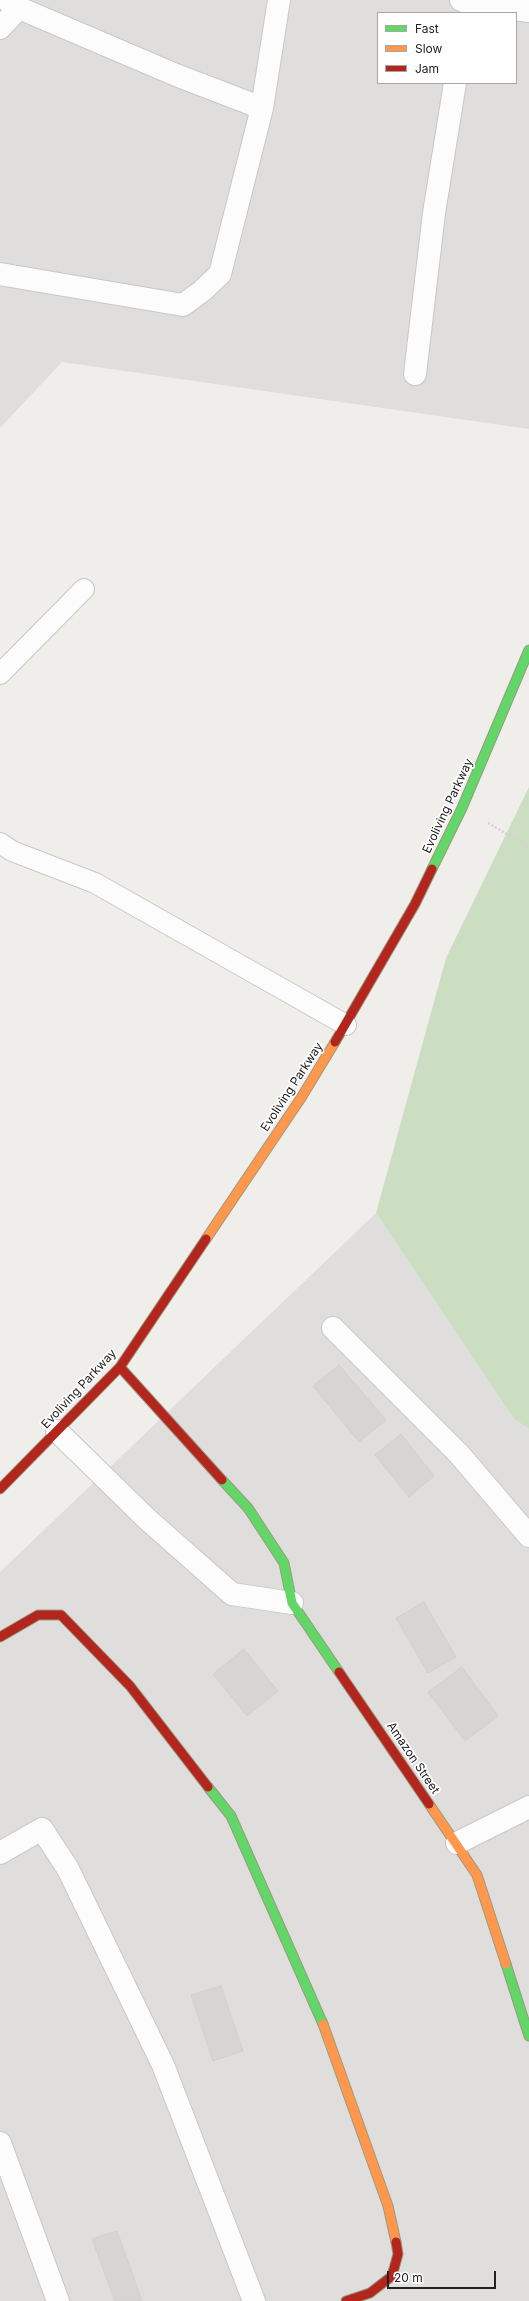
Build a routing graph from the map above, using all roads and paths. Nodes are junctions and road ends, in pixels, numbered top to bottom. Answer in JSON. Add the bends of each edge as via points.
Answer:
{"nodes":[{"id":1,"x":280,"y":0,"type":"edge"},
{"id":2,"x":13,"y":4,"type":"edge"},
{"id":3,"x":468,"y":4,"type":"edge"},
{"id":4,"x":529,"y":11,"type":"edge"},
{"id":5,"x":0,"y":28,"type":"edge"},
{"id":6,"x":455,"y":84,"type":"edge"},
{"id":7,"x":262,"y":108,"type":"junction"},
{"id":8,"x":0,"y":274,"type":"edge"},
{"id":9,"x":415,"y":374,"type":"dead end"},
{"id":10,"x":84,"y":588,"type":"dead end"},
{"id":11,"x":529,"y":650,"type":"edge"},
{"id":12,"x":0,"y":674,"type":"edge"},
{"id":13,"x":462,"y":808,"type":"junction"},
{"id":14,"x":0,"y":843,"type":"edge"},
{"id":15,"x":529,"y":847,"type":"edge"},
{"id":16,"x":346,"y":1025,"type":"junction"},
{"id":17,"x":333,"y":1328,"type":"dead end"},
{"id":18,"x":120,"y":1367,"type":"junction"},
{"id":19,"x":57,"y":1430,"type":"junction"},
{"id":20,"x":0,"y":1489,"type":"edge"},
{"id":21,"x":529,"y":1536,"type":"edge"},
{"id":22,"x":292,"y":1602,"type":"junction"},
{"id":23,"x":0,"y":1637,"type":"edge"},
{"id":24,"x":529,"y":1807,"type":"edge"},
{"id":25,"x":457,"y":1844,"type":"junction"},
{"id":26,"x":0,"y":1853,"type":"edge"},
{"id":27,"x":529,"y":2036,"type":"edge"},
{"id":28,"x":0,"y":2144,"type":"edge"},
{"id":29,"x":58,"y":2301,"type":"edge"},
{"id":30,"x":254,"y":2301,"type":"edge"},
{"id":31,"x":346,"y":2301,"type":"edge"}],
"edges":[{"from":1,"to":7,"type":"street"},
{"from":2,"to":5,"type":"street"},
{"from":2,"to":7,"type":"street","via":[[176,75]]},
{"from":3,"to":4,"type":"street"},
{"from":6,"to":9,"type":"street","via":[[434,213]]},
{"from":7,"to":8,"type":"street","via":[[220,274],[183,305]]},
{"from":10,"to":12,"type":"lane"},
{"from":11,"to":13,"type":"street","name":"Evoliving Parkway"},
{"from":13,"to":15,"type":"path"},
{"from":13,"to":16,"type":"street","name":"Evoliving Parkway","via":[[415,904]]},
{"from":14,"to":16,"type":"lane","via":[[12,851],[95,882]]},
{"from":16,"to":18,"type":"street","name":"Evoliving Parkway","via":[[301,1098]]},
{"from":17,"to":21,"type":"street","via":[[459,1454]]},
{"from":18,"to":19,"type":"street","name":"Evoliving Parkway"},
{"from":18,"to":22,"type":"street","name":"Amazon Street","via":[[248,1508],[284,1563]]},
{"from":19,"to":20,"type":"street","name":"Evoliving Parkway"},
{"from":19,"to":22,"type":"street","via":[[147,1519],[232,1594]]},
{"from":22,"to":25,"type":"street","name":"Amazon Street"},
{"from":23,"to":31,"type":"street","via":[[38,1615],[61,1615],[130,1686],[231,1816],[318,2009],[388,2206],[398,2254],[392,2276],[370,2293]]},
{"from":24,"to":25,"type":"street"},
{"from":25,"to":27,"type":"street","name":"Amazon Street","via":[[477,1875]]},
{"from":26,"to":30,"type":"street","via":[[42,1829],[68,1869],[163,2065]]},
{"from":28,"to":29,"type":"street"}]}
